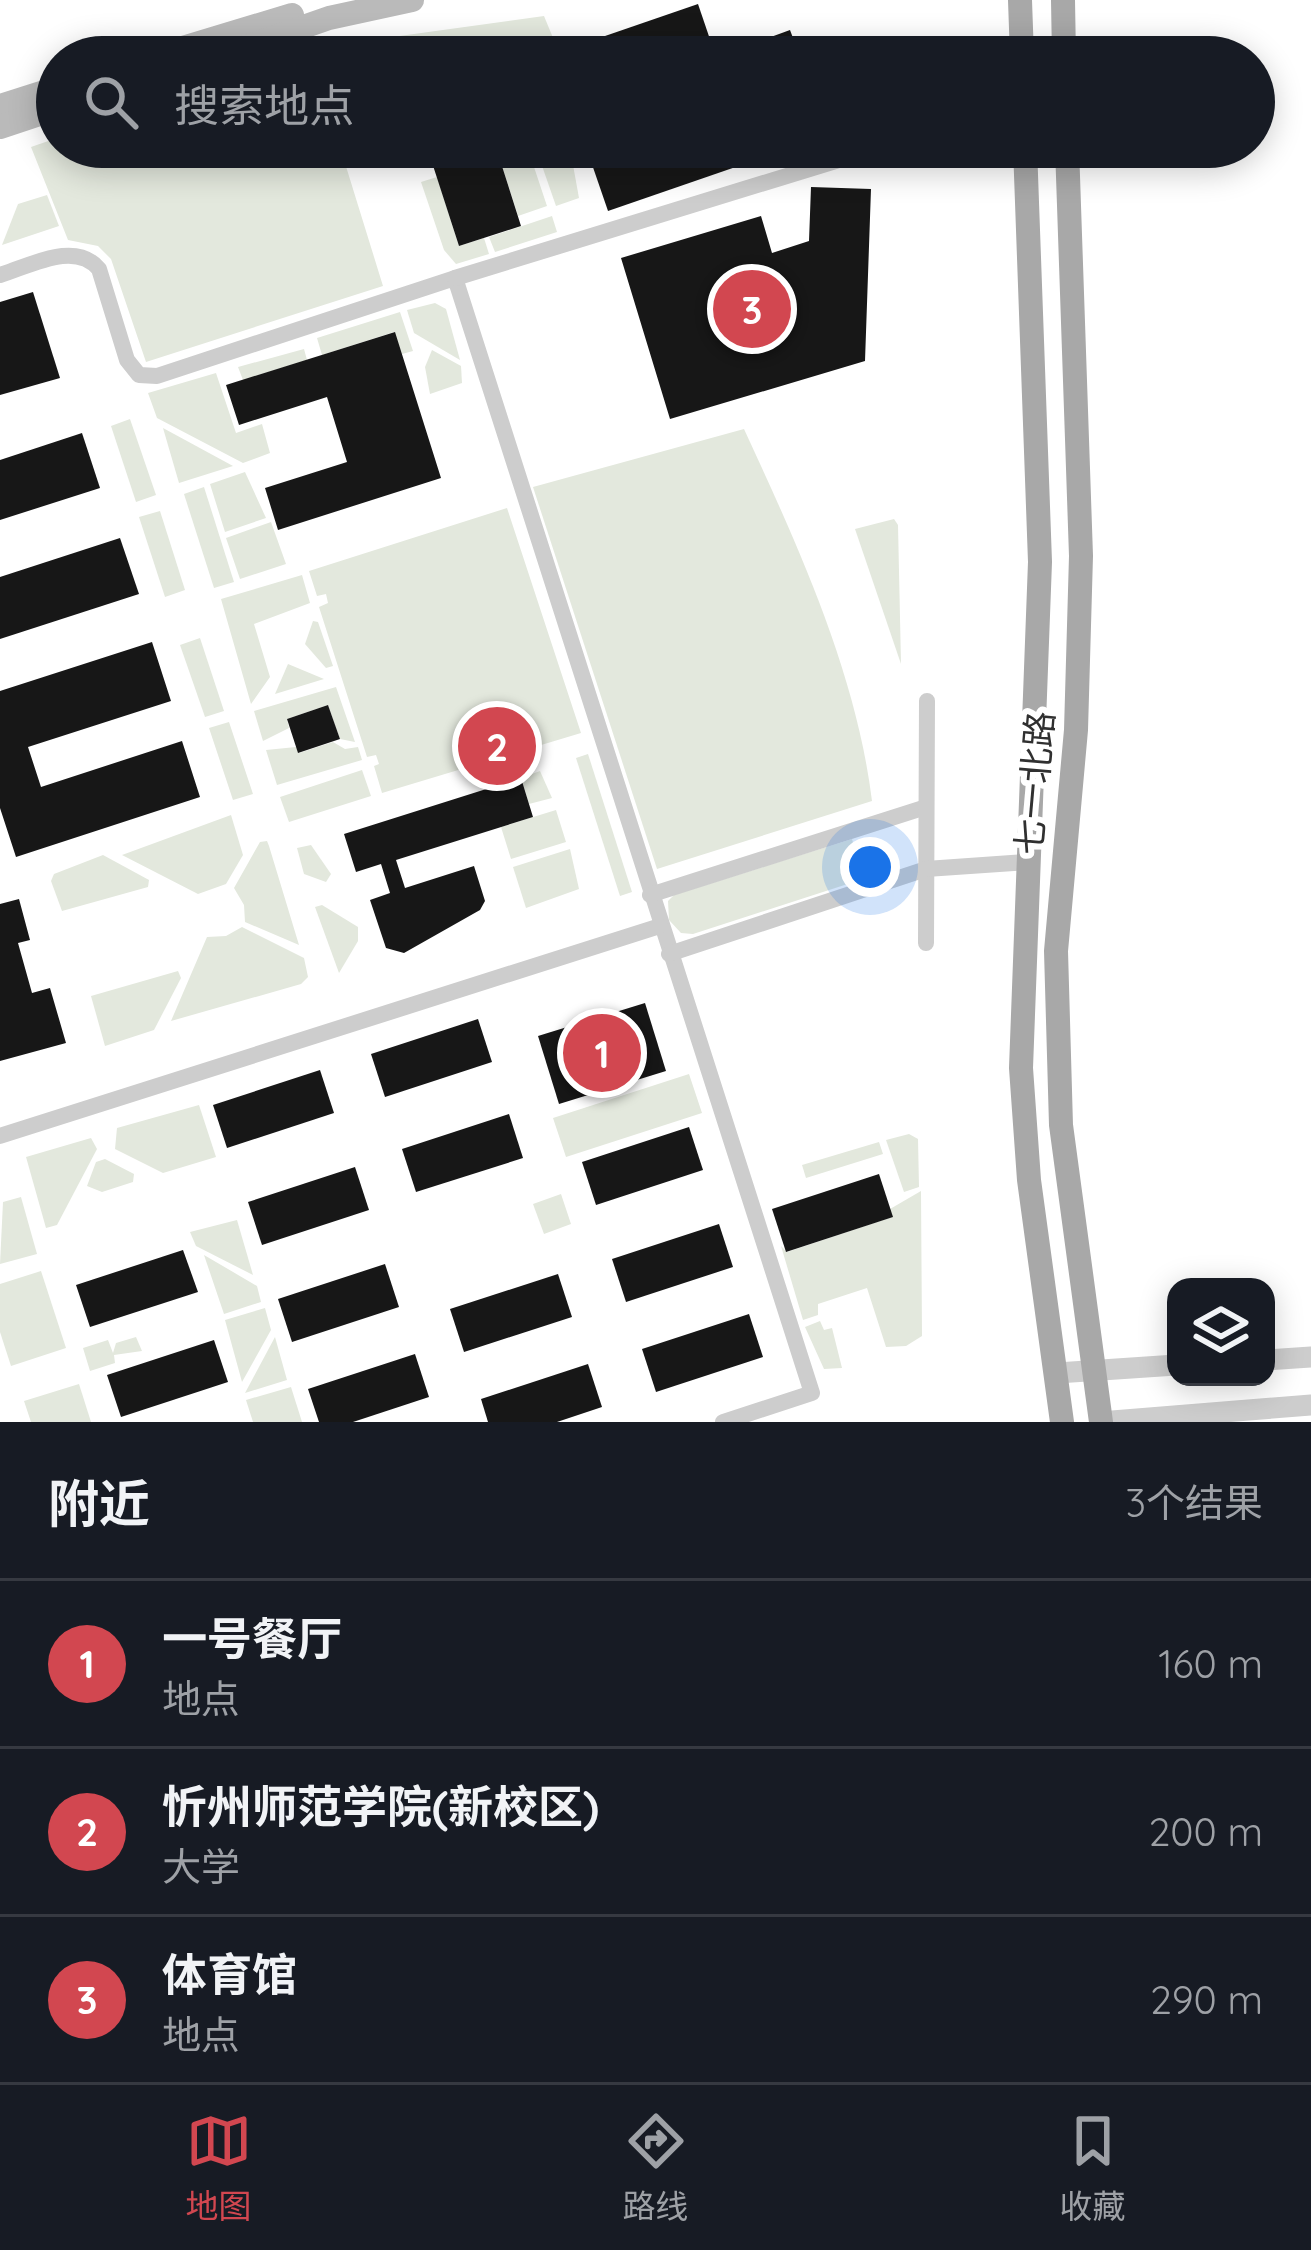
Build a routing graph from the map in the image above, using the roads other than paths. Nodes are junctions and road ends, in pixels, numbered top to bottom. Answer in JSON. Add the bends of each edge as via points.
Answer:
{"nodes":[{"id":1,"x":340,"y":0,"type":"edge"},
{"id":2,"x":412,"y":0,"type":"edge"},
{"id":3,"x":1020,"y":0,"type":"edge"},
{"id":4,"x":1063,"y":0,"type":"edge"},
{"id":5,"x":222,"y":36,"type":"edge"},
{"id":6,"x":278,"y":36,"type":"edge"},
{"id":7,"x":1021,"y":36,"type":"edge"},
{"id":8,"x":1064,"y":36,"type":"edge"},
{"id":9,"x":36,"y":95,"type":"edge"},
{"id":10,"x":0,"y":106,"type":"edge"},
{"id":11,"x":36,"y":116,"type":"edge"},
{"id":12,"x":0,"y":127,"type":"edge"},
{"id":13,"x":813,"y":168,"type":"edge"},
{"id":14,"x":1026,"y":168,"type":"edge"},
{"id":15,"x":1068,"y":168,"type":"edge"},
{"id":16,"x":0,"y":275,"type":"edge"},
{"id":17,"x":455,"y":278,"type":"junction"},
{"id":18,"x":927,"y":701,"type":"dead end"},
{"id":19,"x":926,"y":807,"type":"junction"},
{"id":20,"x":1027,"y":862,"type":"junction"},
{"id":21,"x":926,"y":869,"type":"junction"},
{"id":22,"x":650,"y":896,"type":"junction"},
{"id":23,"x":660,"y":926,"type":"junction"},
{"id":24,"x":926,"y":943,"type":"dead end"},
{"id":25,"x":669,"y":955,"type":"junction"},
{"id":26,"x":0,"y":1136,"type":"edge"},
{"id":27,"x":1311,"y":1357,"type":"edge"},
{"id":28,"x":1275,"y":1359,"type":"edge"},
{"id":29,"x":1167,"y":1366,"type":"edge"},
{"id":30,"x":1095,"y":1370,"type":"junction"},
{"id":31,"x":1057,"y":1373,"type":"junction"},
{"id":32,"x":1311,"y":1405,"type":"edge"},
{"id":33,"x":723,"y":1422,"type":"edge"},
{"id":34,"x":1061,"y":1422,"type":"edge"},
{"id":35,"x":1100,"y":1422,"type":"edge"}],
"edges":[{"from":1,"to":5,"type":"main road"},
{"from":2,"to":6,"type":"main road"},
{"from":3,"to":7,"type":"main road"},
{"from":4,"to":8,"type":"main road"},
{"from":9,"to":10,"type":"main road"},
{"from":11,"to":12,"type":"main road"},
{"from":13,"to":17,"type":"street"},
{"from":14,"to":20,"type":"main road","name":"七一北路","via":[[1040,562]]},
{"from":15,"to":30,"type":"main road","name":"七一北路","via":[[1081,556],[1076,730],[1056,951],[1060,1125]]},
{"from":16,"to":17,"type":"street","via":[[68,254],[91,259],[127,360],[139,375],[158,376]]},
{"from":17,"to":22,"type":"street"},
{"from":18,"to":19,"type":"street"},
{"from":19,"to":21,"type":"street"},
{"from":19,"to":22,"type":"street"},
{"from":20,"to":21,"type":"street"},
{"from":20,"to":31,"type":"main road","name":"七一北路","via":[[1021,1068],[1028,1180]]},
{"from":21,"to":24,"type":"street"},
{"from":21,"to":25,"type":"street"},
{"from":22,"to":23,"type":"street"},
{"from":23,"to":25,"type":"street"},
{"from":23,"to":26,"type":"street"},
{"from":25,"to":33,"type":"street","via":[[812,1393]]},
{"from":27,"to":28,"type":"street"},
{"from":29,"to":30,"type":"street"},
{"from":30,"to":31,"type":"street"},
{"from":30,"to":35,"type":"main road","name":"七一北路"},
{"from":31,"to":34,"type":"main road","name":"七一北路"},
{"from":32,"to":35,"type":"street"}]}
